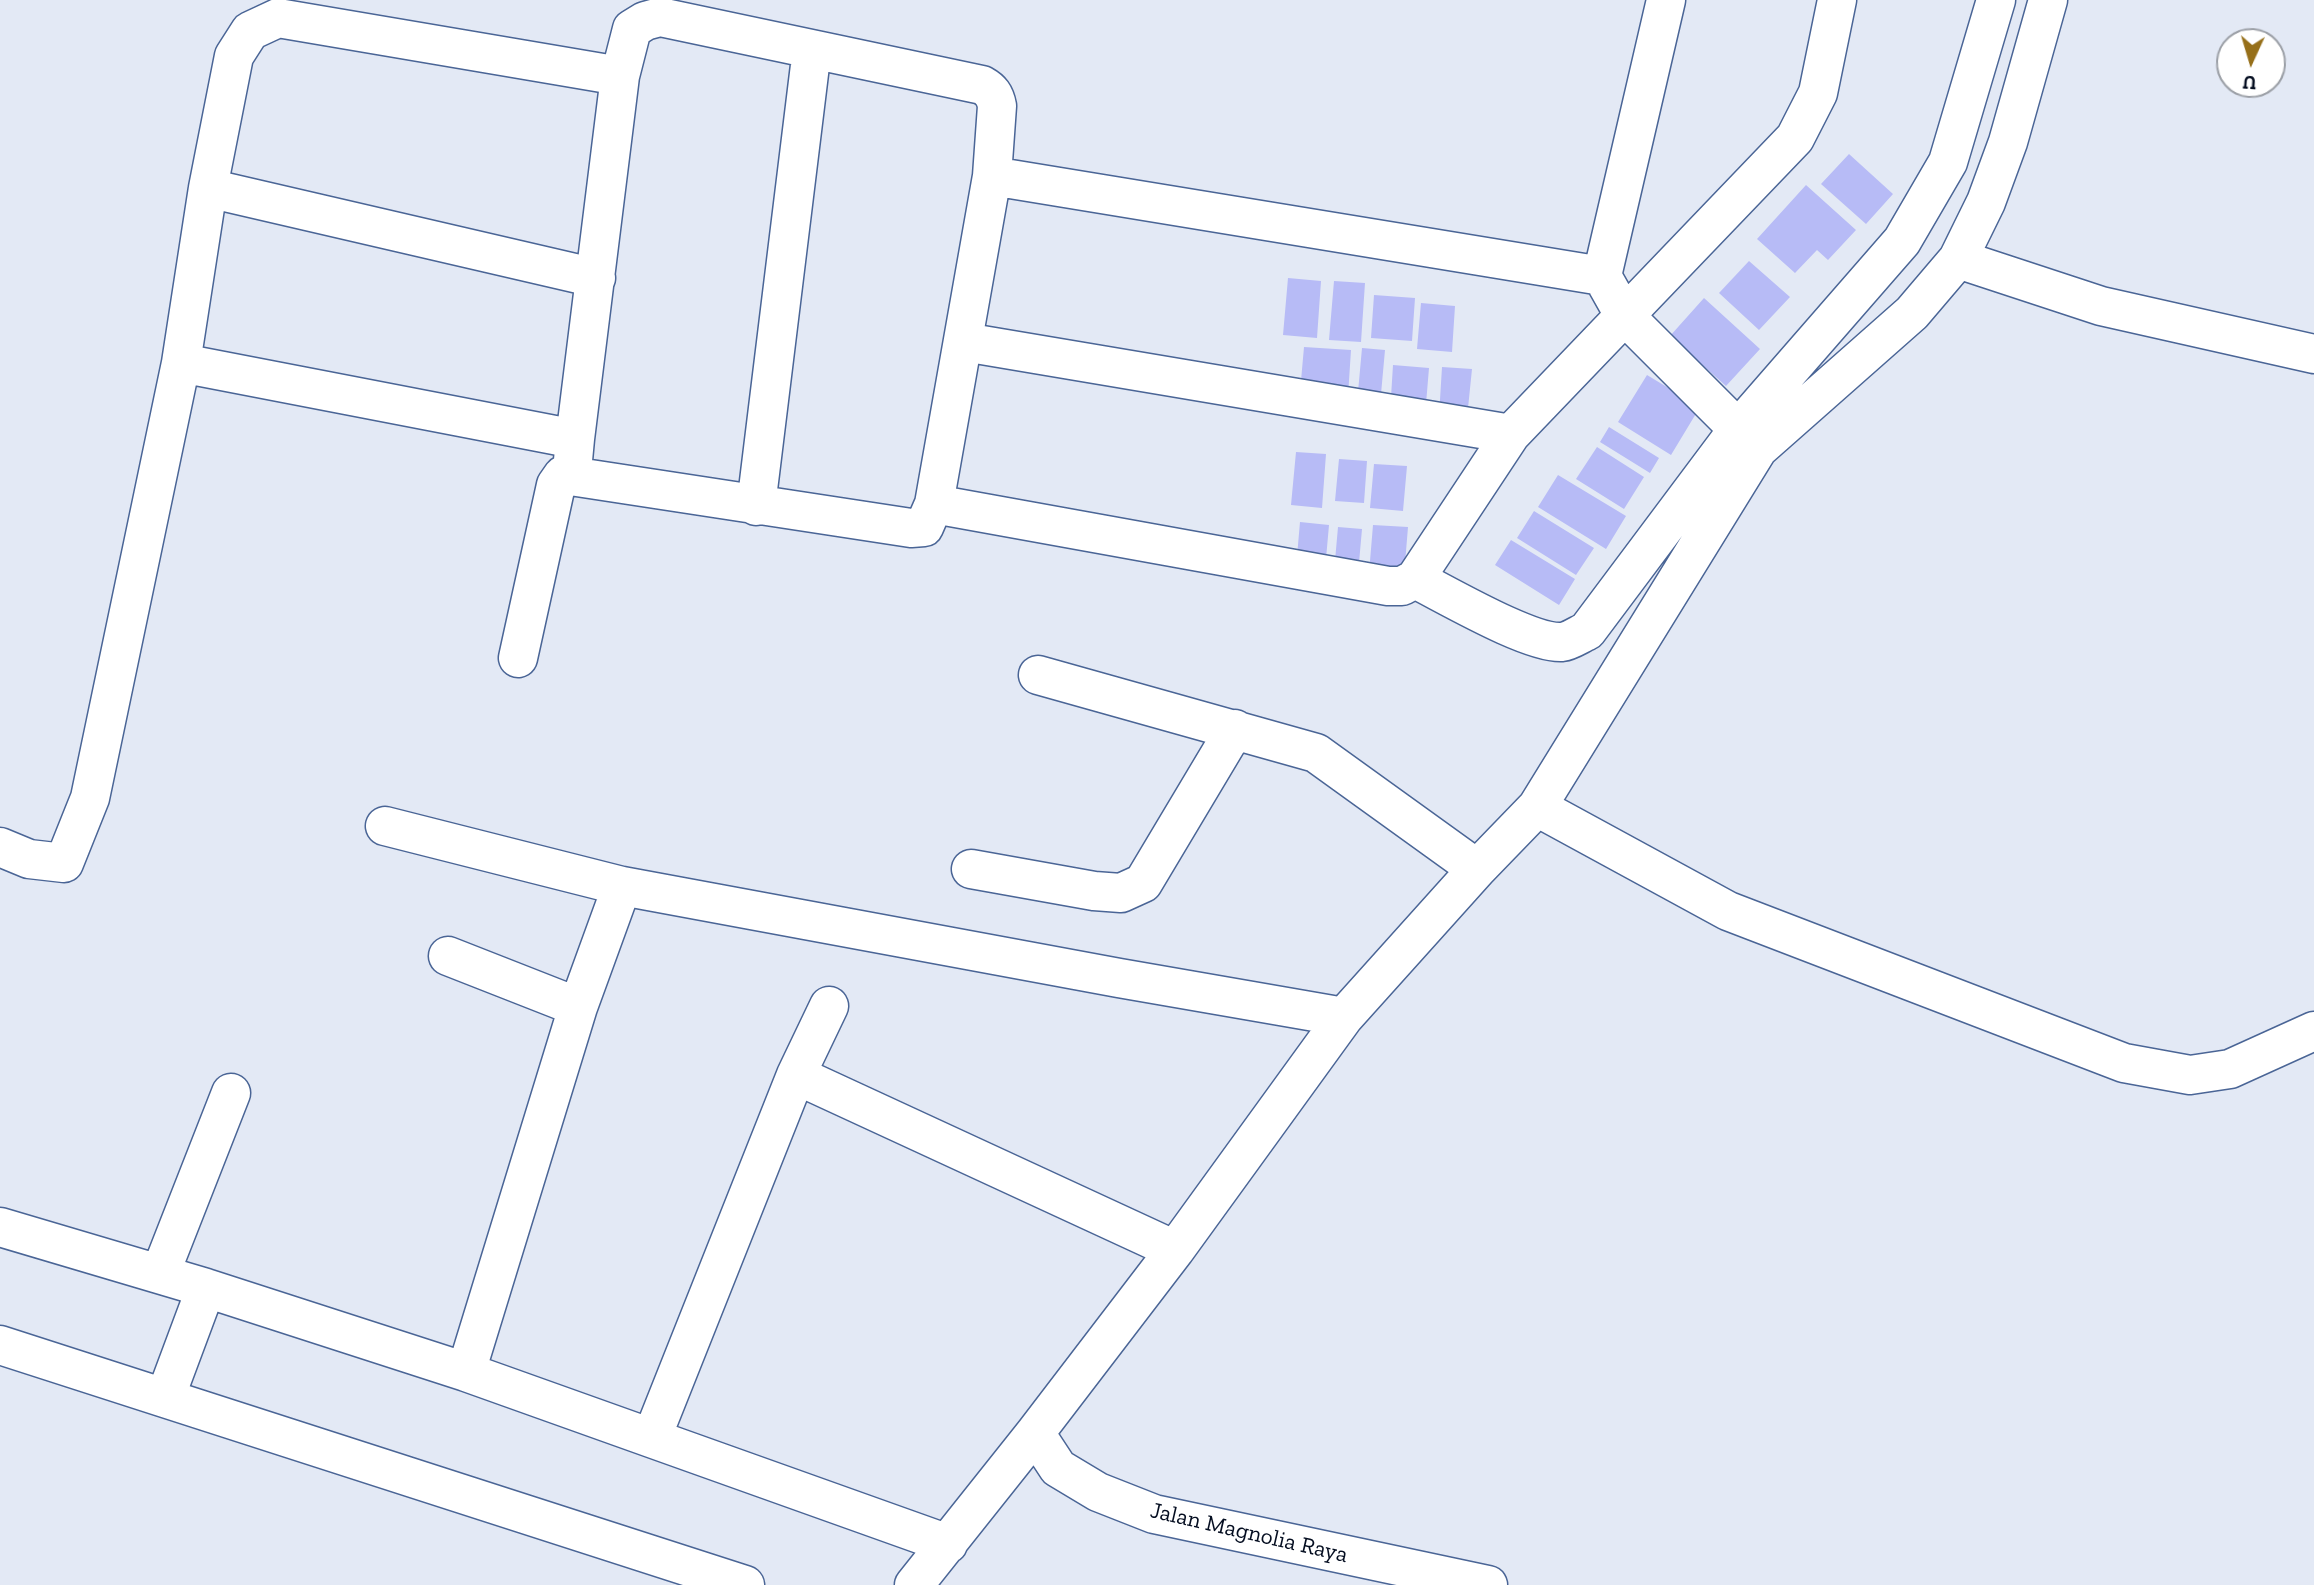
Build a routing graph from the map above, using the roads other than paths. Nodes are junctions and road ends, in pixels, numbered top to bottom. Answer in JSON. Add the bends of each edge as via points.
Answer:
{"nodes":[{"id":1,"x":1666,"y":0,"type":"edge"},
{"id":2,"x":1837,"y":0,"type":"edge"},
{"id":3,"x":1996,"y":0,"type":"edge"},
{"id":4,"x":2048,"y":0,"type":"edge"},
{"id":5,"x":813,"y":49,"type":"junction"},
{"id":6,"x":620,"y":76,"type":"junction"},
{"id":7,"x":992,"y":176,"type":"junction"},
{"id":8,"x":208,"y":188,"type":"junction"},
{"id":9,"x":1958,"y":259,"type":"junction"},
{"id":10,"x":1602,"y":276,"type":"junction"},
{"id":11,"x":596,"y":278,"type":"junction"},
{"id":12,"x":1624,"y":315,"type":"junction"},
{"id":13,"x":964,"y":342,"type":"junction"},
{"id":14,"x":2314,"y":354,"type":"edge"},
{"id":15,"x":181,"y":363,"type":"junction"},
{"id":16,"x":1511,"y":434,"type":"junction"},
{"id":17,"x":1748,"y":438,"type":"junction"},
{"id":18,"x":573,"y":455,"type":"junction"},
{"id":19,"x":934,"y":504,"type":"junction"},
{"id":20,"x":756,"y":506,"type":"junction"},
{"id":21,"x":1415,"y":579,"type":"junction"},
{"id":22,"x":518,"y":658,"type":"dead end"},
{"id":23,"x":1038,"y":675,"type":"dead end"},
{"id":24,"x":1234,"y":729,"type":"junction"},
{"id":25,"x":1537,"y":807,"type":"junction"},
{"id":26,"x":385,"y":826,"type":"dead end"},
{"id":27,"x":0,"y":847,"type":"edge"},
{"id":28,"x":971,"y":869,"type":"dead end"},
{"id":29,"x":1477,"y":869,"type":"junction"},
{"id":30,"x":622,"y":886,"type":"junction"},
{"id":31,"x":448,"y":956,"type":"dead end"},
{"id":32,"x":829,"y":1006,"type":"dead end"},
{"id":33,"x":578,"y":1007,"type":"junction"},
{"id":34,"x":1344,"y":1017,"type":"junction"},
{"id":35,"x":2314,"y":1031,"type":"edge"},
{"id":36,"x":796,"y":1075,"type":"junction"},
{"id":37,"x":231,"y":1093,"type":"dead end"},
{"id":38,"x":0,"y":1227,"type":"edge"},
{"id":39,"x":1175,"y":1250,"type":"junction"},
{"id":40,"x":160,"y":1274,"type":"junction"},
{"id":41,"x":206,"y":1288,"type":"junction"},
{"id":42,"x":0,"y":1345,"type":"edge"},
{"id":43,"x":466,"y":1372,"type":"junction"},
{"id":44,"x":165,"y":1398,"type":"junction"},
{"id":45,"x":1035,"y":1433,"type":"junction"},
{"id":46,"x":652,"y":1437,"type":"junction"},
{"id":47,"x":948,"y":1544,"type":"junction"},
{"id":48,"x":745,"y":1585,"type":"edge"},
{"id":49,"x":914,"y":1585,"type":"edge"},
{"id":50,"x":1488,"y":1585,"type":"edge"}],
"edges":[{"from":1,"to":10,"type":"street"},
{"from":2,"to":12,"type":"street","via":[[1818,93],[1795,138]]},
{"from":3,"to":17,"type":"street","via":[[1948,162],[1902,241]]},
{"from":4,"to":9,"type":"street","via":[[2008,142]]},
{"from":5,"to":6,"type":"street","via":[[660,17],[632,29]]},
{"from":5,"to":7,"type":"street","via":[[991,90],[997,106]]},
{"from":5,"to":20,"type":"street"},
{"from":6,"to":8,"type":"street","via":[[278,18],[250,32],[234,56]]},
{"from":6,"to":11,"type":"street"},
{"from":7,"to":10,"type":"street"},
{"from":7,"to":13,"type":"street"},
{"from":8,"to":11,"type":"street"},
{"from":8,"to":15,"type":"street"},
{"from":9,"to":14,"type":"street","via":[[2101,306]]},
{"from":9,"to":17,"type":"street","via":[[1912,313]]},
{"from":10,"to":12,"type":"street"},
{"from":11,"to":18,"type":"street"},
{"from":12,"to":16,"type":"street"},
{"from":12,"to":17,"type":"street"},
{"from":13,"to":16,"type":"street"},
{"from":13,"to":19,"type":"street"},
{"from":15,"to":18,"type":"street"},
{"from":15,"to":27,"type":"street","via":[[90,798],[76,837],[64,863],[29,859]]},
{"from":16,"to":21,"type":"street"},
{"from":17,"to":21,"type":"street","via":[[1587,631],[1563,642],[1518,631]]},
{"from":17,"to":25,"type":"street"},
{"from":18,"to":20,"type":"street","via":[[577,477]]},
{"from":18,"to":22,"type":"street","via":[[556,485]]},
{"from":19,"to":20,"type":"street","via":[[927,524],[920,528]]},
{"from":19,"to":21,"type":"street","via":[[1388,586],[1402,586]]},
{"from":23,"to":24,"type":"street"},
{"from":24,"to":28,"type":"street","via":[[1143,883],[1121,893],[1094,891]]},
{"from":24,"to":29,"type":"street","via":[[1316,754]]},
{"from":25,"to":29,"type":"street"},
{"from":25,"to":35,"type":"street","via":[[1728,911],[2124,1063],[2190,1075],[2231,1069]]},
{"from":26,"to":30,"type":"street"},
{"from":29,"to":34,"type":"street"},
{"from":30,"to":33,"type":"street"},
{"from":30,"to":34,"type":"street"},
{"from":31,"to":33,"type":"street"},
{"from":32,"to":36,"type":"street"},
{"from":33,"to":43,"type":"street"},
{"from":34,"to":39,"type":"street"},
{"from":36,"to":39,"type":"street"},
{"from":36,"to":46,"type":"street"},
{"from":37,"to":40,"type":"street"},
{"from":38,"to":40,"type":"street"},
{"from":39,"to":45,"type":"street"},
{"from":40,"to":41,"type":"street"},
{"from":41,"to":43,"type":"street"},
{"from":41,"to":44,"type":"street"},
{"from":42,"to":44,"type":"street"},
{"from":43,"to":46,"type":"street"},
{"from":44,"to":48,"type":"street"},
{"from":45,"to":47,"type":"street"},
{"from":45,"to":50,"type":"street","name":"Jalan Magnolia Raya","via":[[1058,1468],[1098,1492],[1154,1514]]},
{"from":46,"to":47,"type":"street"},
{"from":47,"to":49,"type":"street"}]}
